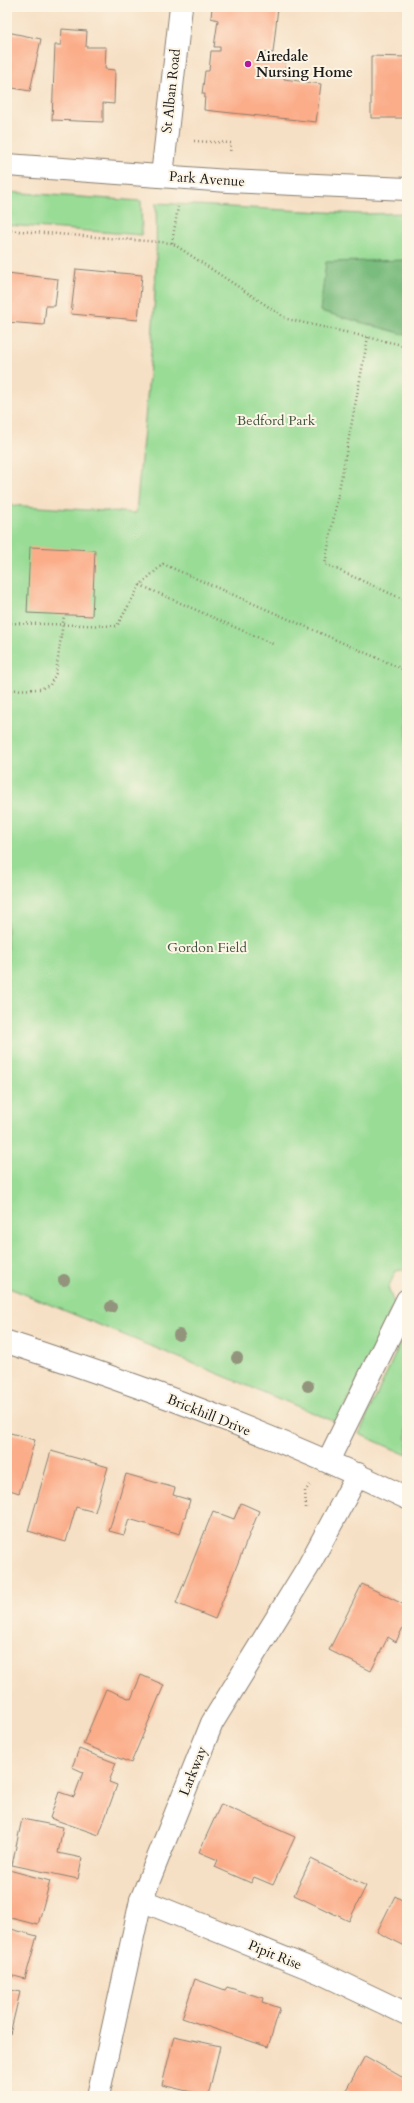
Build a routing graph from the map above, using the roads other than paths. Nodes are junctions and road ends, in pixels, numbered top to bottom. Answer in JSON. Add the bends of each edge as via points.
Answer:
{"nodes":[{"id":1,"x":181,"y":7,"type":"edge"},
{"id":2,"x":7,"y":165,"type":"edge"},
{"id":3,"x":162,"y":176,"type":"junction"},
{"id":4,"x":407,"y":189,"type":"edge"},
{"id":5,"x":407,"y":1300,"type":"edge"},
{"id":6,"x":7,"y":1342,"type":"edge"},
{"id":7,"x":328,"y":1461,"type":"junction"},
{"id":8,"x":358,"y":1474,"type":"junction"},
{"id":9,"x":407,"y":1498,"type":"edge"},
{"id":10,"x":141,"y":1900,"type":"junction"},
{"id":11,"x":407,"y":2014,"type":"edge"},
{"id":12,"x":98,"y":2096,"type":"edge"}],
"edges":[{"from":1,"to":3,"type":"street","name":"St Alban Road"},
{"from":2,"to":3,"type":"street","name":"Park Avenue"},
{"from":3,"to":4,"type":"street","name":"Park Avenue"},
{"from":5,"to":7,"type":"street"},
{"from":6,"to":7,"type":"street","name":"Brickhill Drive","via":[[112,1376]]},
{"from":7,"to":8,"type":"street","name":"Brickhill Drive"},
{"from":8,"to":9,"type":"street","name":"Brickhill Drive"},
{"from":8,"to":10,"type":"street","name":"Larkway","via":[[308,1567],[212,1723]]},
{"from":10,"to":11,"type":"street","name":"Pipit Rise","via":[[321,1973]]},
{"from":10,"to":12,"type":"street","name":"Larkway"}]}
